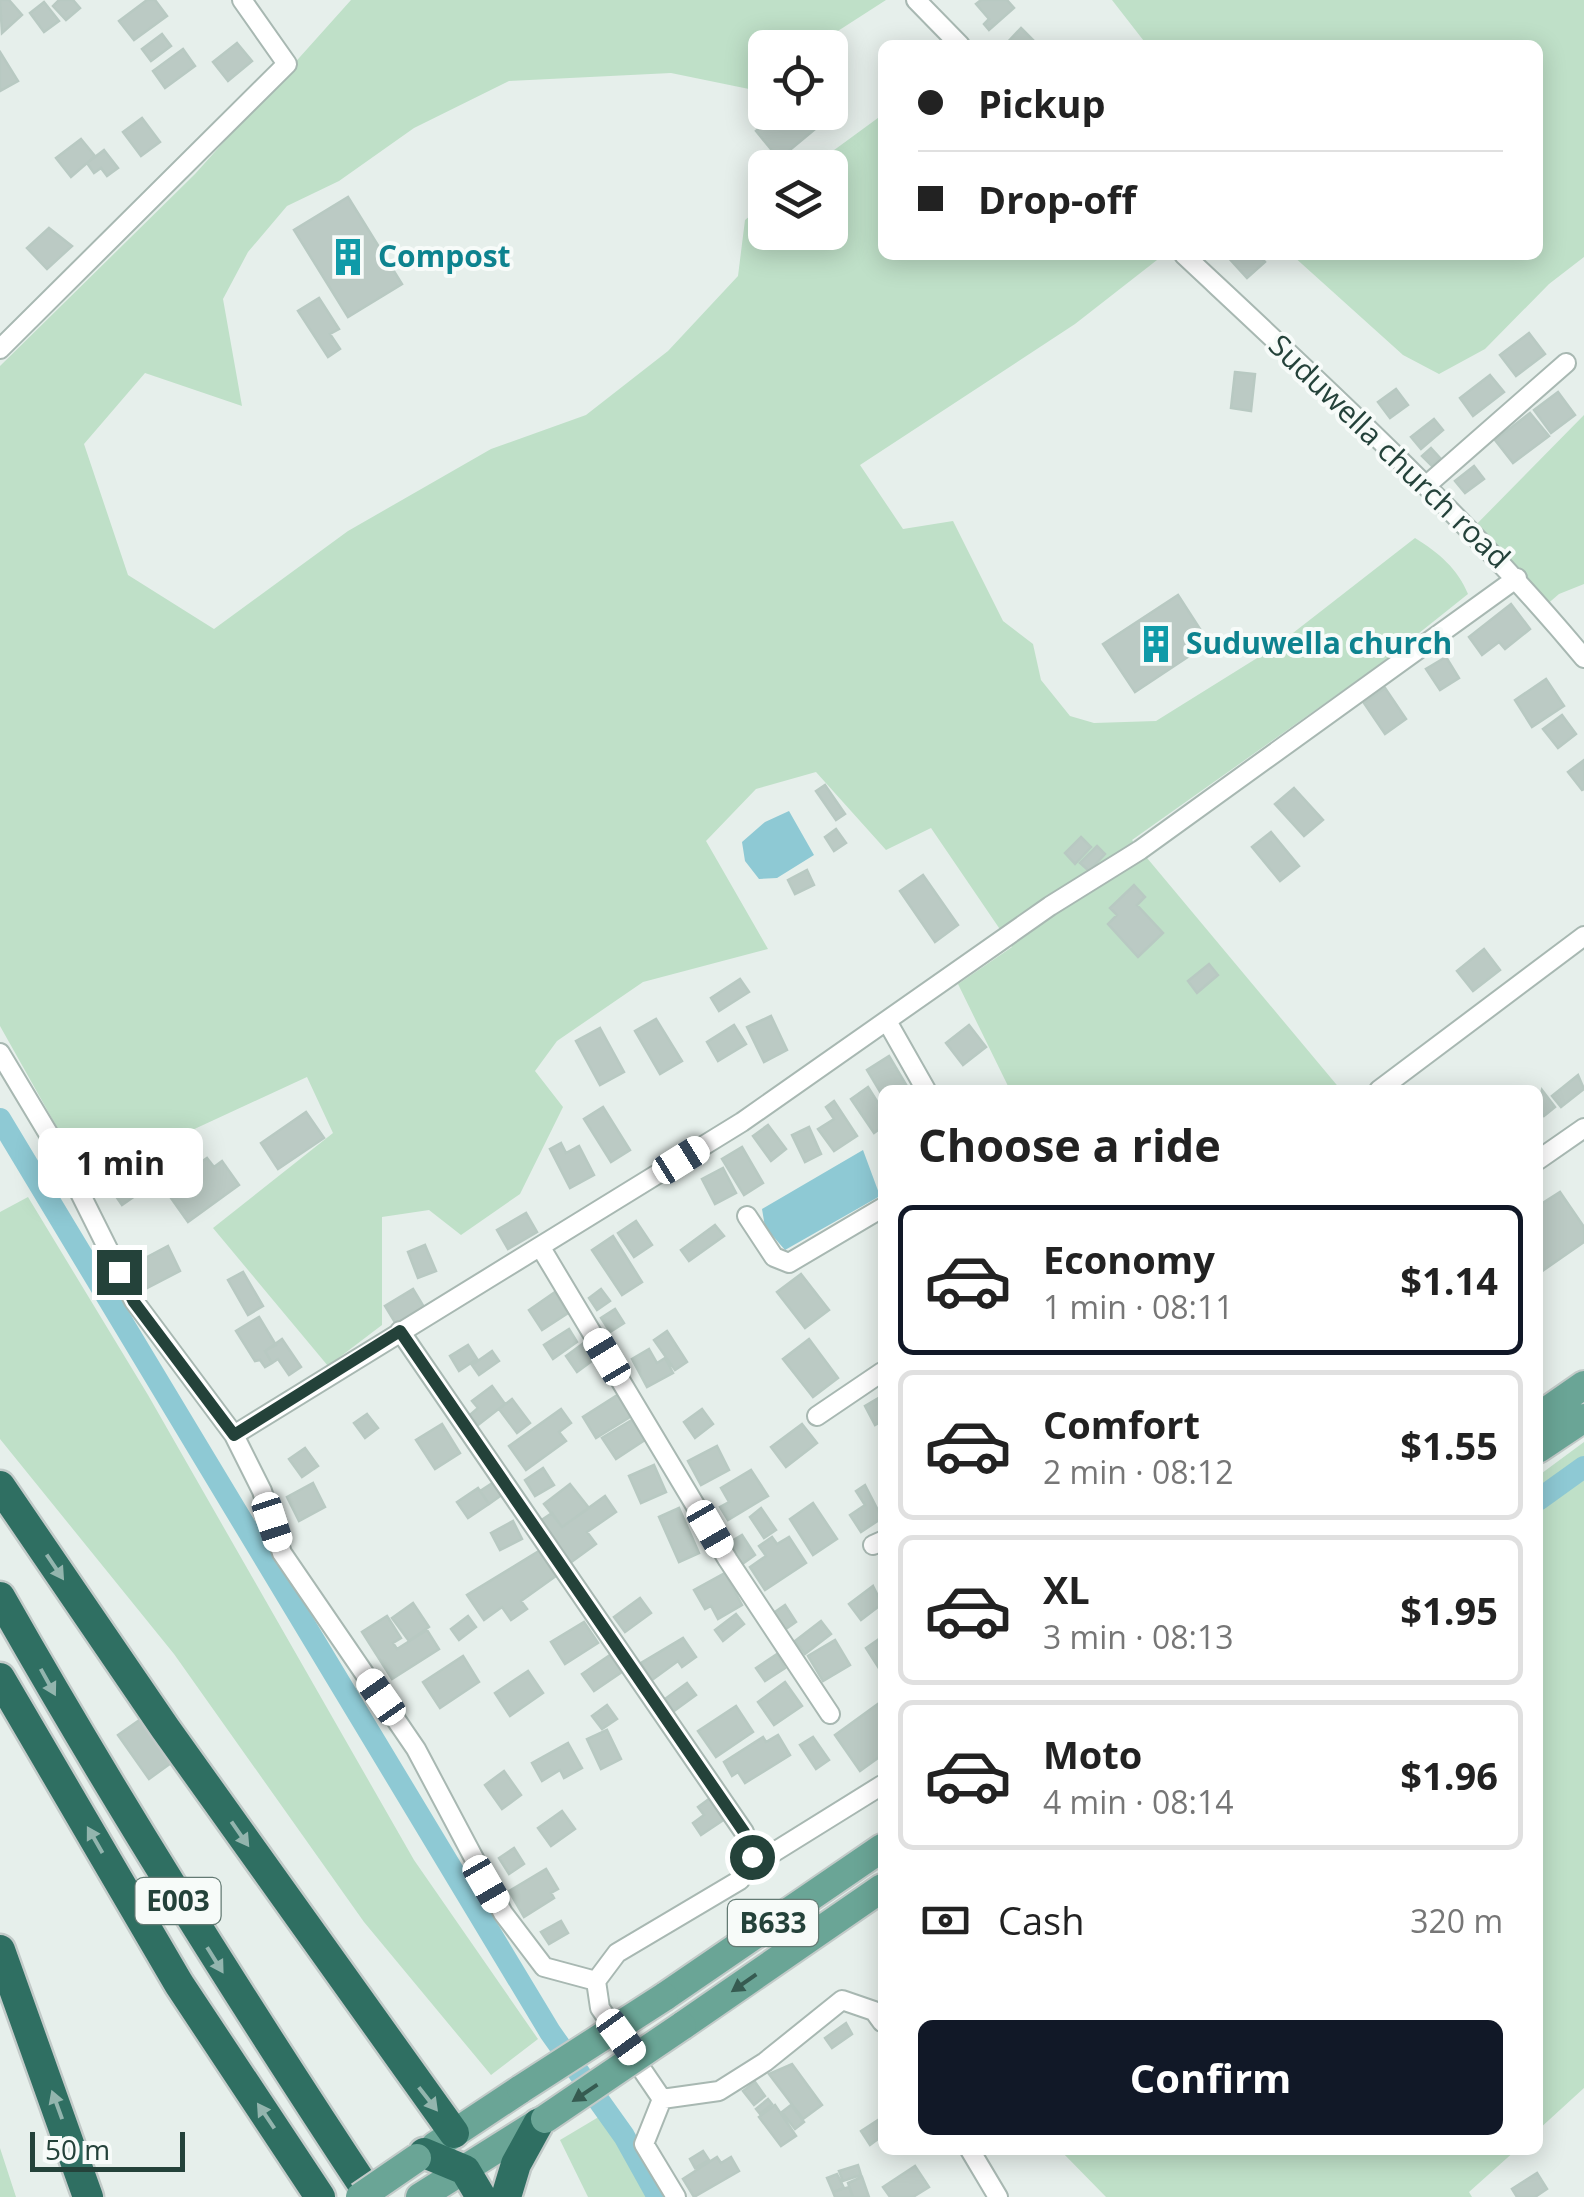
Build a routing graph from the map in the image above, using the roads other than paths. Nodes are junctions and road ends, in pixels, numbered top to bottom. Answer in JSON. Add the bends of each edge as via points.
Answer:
{"nodes":[{"id":1,"x":242,"y":0,"type":"edge"},
{"id":2,"x":916,"y":0,"type":"edge"},
{"id":3,"x":955,"y":40,"type":"edge"},
{"id":4,"x":1189,"y":260,"type":"edge"},
{"id":5,"x":0,"y":349,"type":"edge"},
{"id":6,"x":1566,"y":363,"type":"dead end"},
{"id":7,"x":1428,"y":484,"type":"junction"},
{"id":8,"x":1517,"y":578,"type":"junction"},
{"id":9,"x":1584,"y":658,"type":"edge"},
{"id":10,"x":1584,"y":936,"type":"edge"},
{"id":11,"x":888,"y":1023,"type":"junction"},
{"id":12,"x":0,"y":1053,"type":"edge"},
{"id":13,"x":923,"y":1085,"type":"edge"},
{"id":14,"x":1385,"y":1085,"type":"edge"},
{"id":15,"x":1584,"y":1128,"type":"edge"},
{"id":16,"x":1543,"y":1157,"type":"edge"},
{"id":17,"x":878,"y":1210,"type":"edge"},
{"id":18,"x":747,"y":1216,"type":"dead end"},
{"id":19,"x":541,"y":1248,"type":"junction"},
{"id":20,"x":400,"y":1331,"type":"junction"},
{"id":21,"x":878,"y":1375,"type":"edge"},
{"id":22,"x":1584,"y":1385,"type":"edge"},
{"id":23,"x":1543,"y":1414,"type":"edge"},
{"id":24,"x":817,"y":1416,"type":"dead end"},
{"id":25,"x":1584,"y":1418,"type":"edge"},
{"id":26,"x":234,"y":1435,"type":"junction"},
{"id":27,"x":1543,"y":1446,"type":"edge"},
{"id":28,"x":0,"y":1486,"type":"edge"},
{"id":29,"x":0,"y":1596,"type":"edge"},
{"id":30,"x":0,"y":1678,"type":"edge"},
{"id":31,"x":830,"y":1714,"type":"dead end"},
{"id":32,"x":878,"y":1788,"type":"edge"},
{"id":33,"x":878,"y":1851,"type":"edge"},
{"id":34,"x":745,"y":1870,"type":"junction"},
{"id":35,"x":878,"y":1891,"type":"edge"},
{"id":36,"x":0,"y":1950,"type":"edge"},
{"id":37,"x":596,"y":1981,"type":"junction"},
{"id":38,"x":878,"y":2016,"type":"edge"},
{"id":39,"x":662,"y":2099,"type":"junction"},
{"id":40,"x":541,"y":2121,"type":"junction"},
{"id":41,"x":454,"y":2133,"type":"junction"},
{"id":42,"x":421,"y":2155,"type":"junction"},
{"id":43,"x":973,"y":2155,"type":"edge"},
{"id":44,"x":442,"y":2183,"type":"edge"},
{"id":45,"x":88,"y":2197,"type":"edge"},
{"id":46,"x":320,"y":2197,"type":"edge"},
{"id":47,"x":360,"y":2197,"type":"edge"},
{"id":48,"x":371,"y":2197,"type":"edge"},
{"id":49,"x":481,"y":2197,"type":"edge"},
{"id":50,"x":506,"y":2197,"type":"edge"},
{"id":51,"x":676,"y":2197,"type":"edge"},
{"id":52,"x":998,"y":2197,"type":"edge"}],
"edges":[{"from":1,"to":5,"type":"street","via":[[287,64]]},
{"from":2,"to":3,"type":"street"},
{"from":4,"to":7,"type":"street","name":"Suduwella church road"},
{"from":6,"to":7,"type":"street"},
{"from":7,"to":8,"type":"street","name":"Suduwella church road"},
{"from":8,"to":9,"type":"street","name":"Suduwella church road"},
{"from":8,"to":11,"type":"street"},
{"from":10,"to":14,"type":"street"},
{"from":11,"to":13,"type":"street"},
{"from":11,"to":19,"type":"street"},
{"from":12,"to":26,"type":"street","via":[[60,1153],[134,1302]]},
{"from":15,"to":16,"type":"street"},
{"from":17,"to":18,"type":"street","via":[[789,1263],[774,1257]]},
{"from":19,"to":20,"type":"street"},
{"from":19,"to":31,"type":"street","via":[[728,1560]]},
{"from":20,"to":26,"type":"street"},
{"from":20,"to":34,"type":"street","via":[[744,1832],[752,1857]]},
{"from":21,"to":24,"type":"street"},
{"from":22,"to":23,"type":"main road"},
{"from":25,"to":27,"type":"main road"},
{"from":26,"to":37,"type":"street","via":[[262,1491],[282,1554],[416,1749],[503,1913],[544,1967]]},
{"from":28,"to":41,"type":"highway","one_way":true},
{"from":29,"to":48,"type":"highway","number":"E003","one_way":true,"via":[[214,1960]]},
{"from":46,"to":30,"type":"highway","number":"E003","one_way":true,"via":[[179,1984]]},
{"from":32,"to":34,"type":"street"},
{"from":33,"to":41,"type":"main road","number":"B633","bridge":true},
{"from":34,"to":37,"type":"street","via":[[702,1905],[616,1953]]},
{"from":35,"to":40,"type":"main road","number":"B633","one_way":true,"bridge":true},
{"from":45,"to":36,"type":"highway","one_way":true},
{"from":37,"to":39,"type":"street","via":[[600,2008]]},
{"from":38,"to":39,"type":"street","via":[[842,2000],[719,2091]]},
{"from":39,"to":51,"type":"street","via":[[644,2144]]},
{"from":40,"to":44,"type":"main road","number":"B633"},
{"from":40,"to":50,"type":"highway"},
{"from":41,"to":42,"type":"main road","number":"B633"},
{"from":42,"to":44,"type":"highway"},
{"from":42,"to":47,"type":"main road","number":"B633","bridge":true},
{"from":43,"to":52,"type":"street"},
{"from":44,"to":49,"type":"highway"}]}
